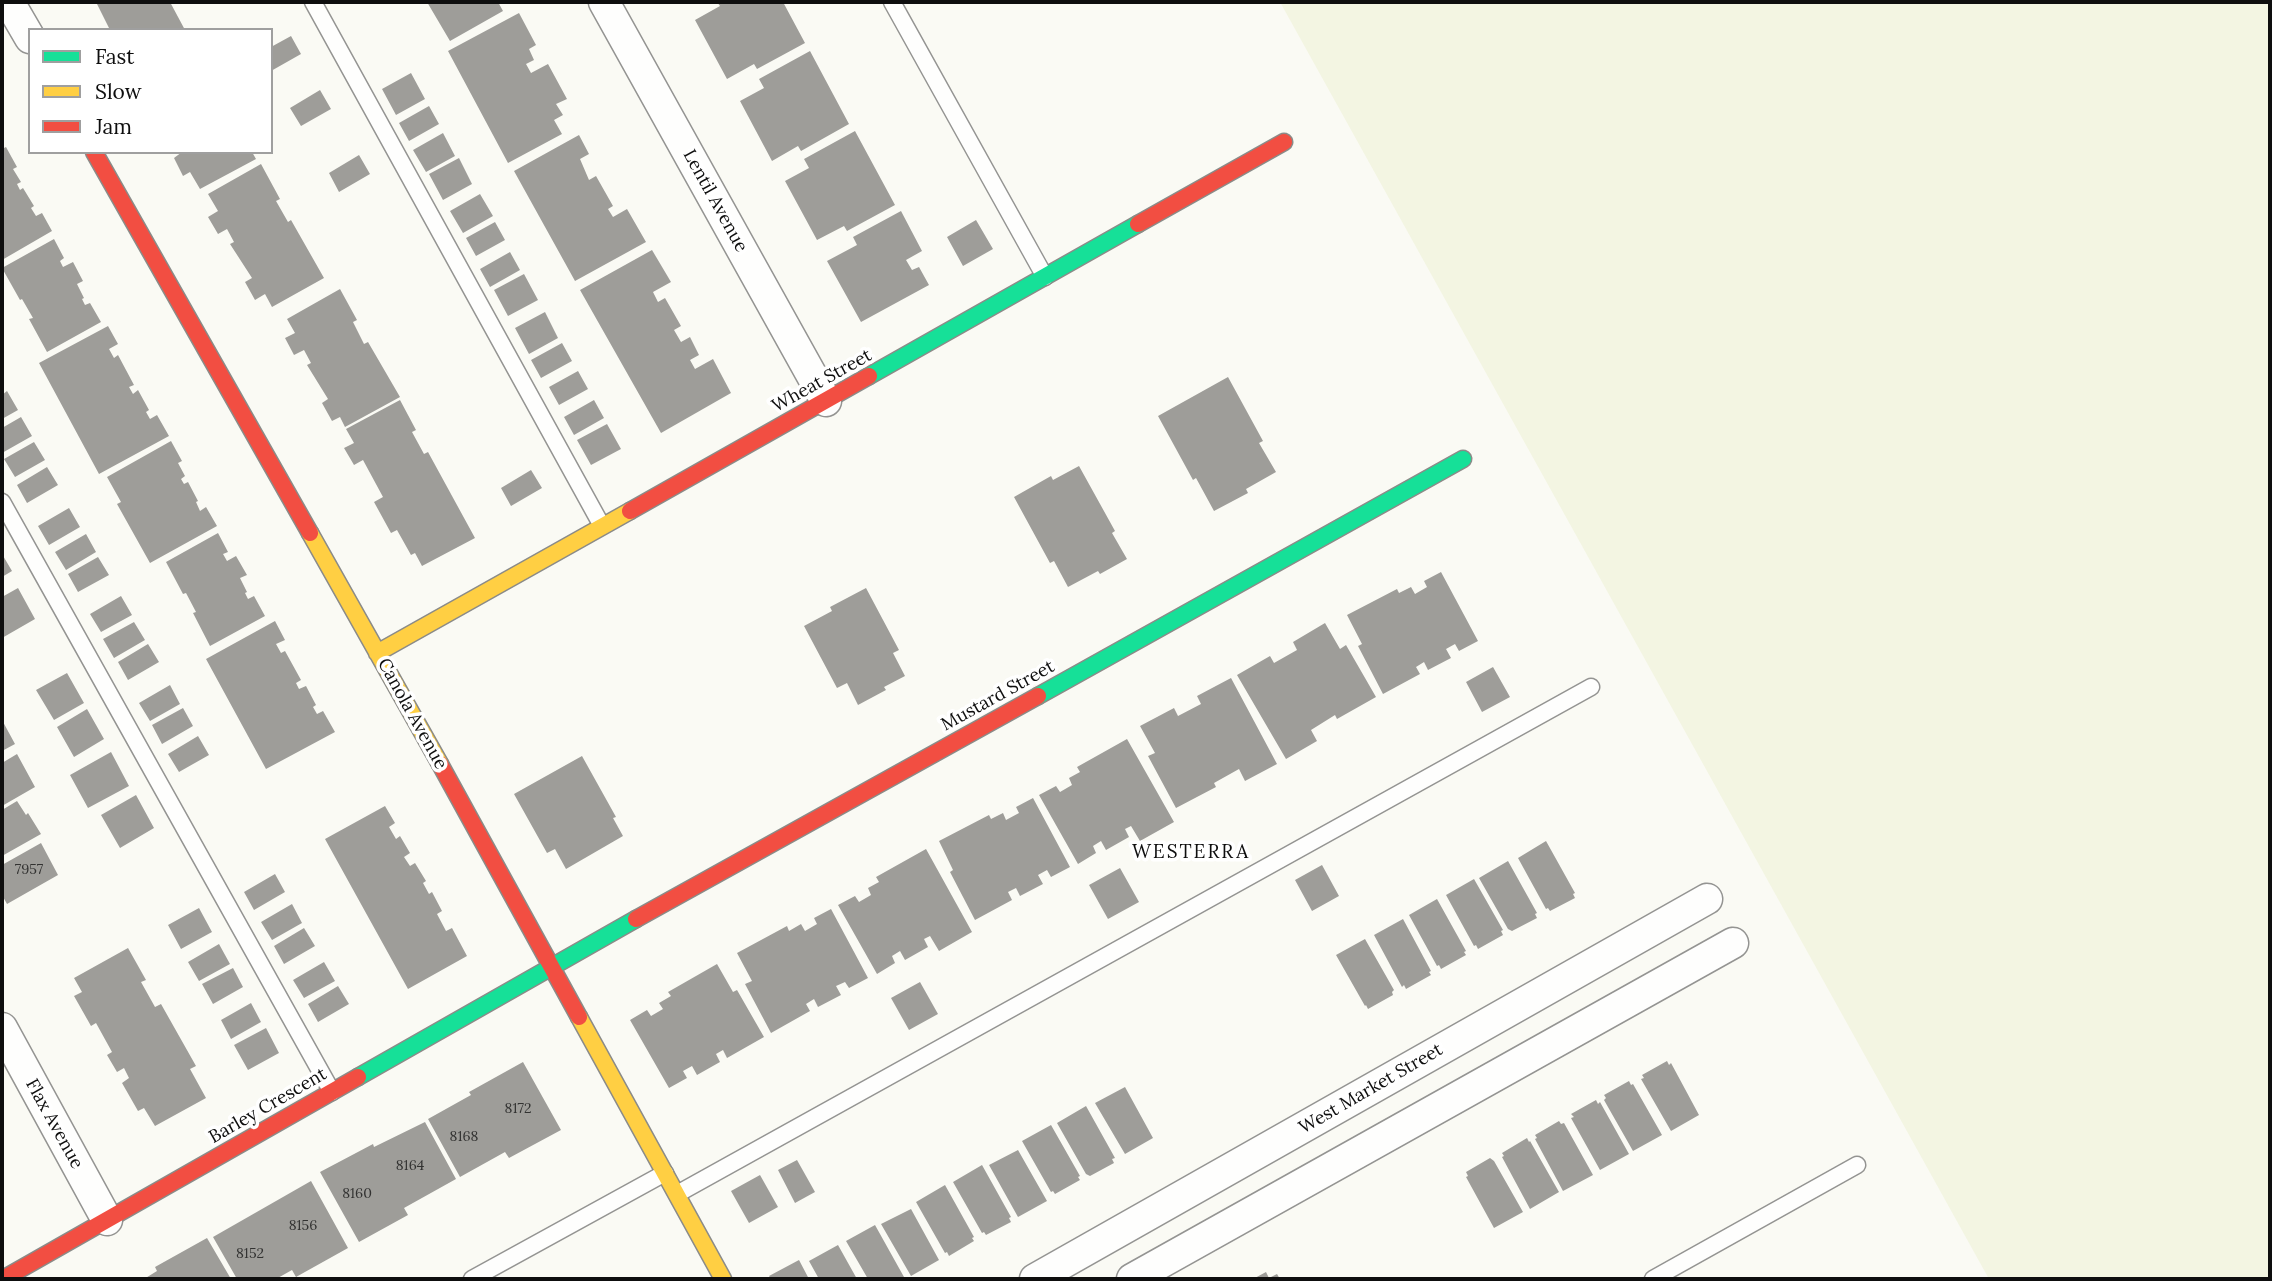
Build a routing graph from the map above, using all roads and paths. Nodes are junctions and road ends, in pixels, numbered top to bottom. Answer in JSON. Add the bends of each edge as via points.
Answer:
{"nodes":[{"id":1,"x":9,"y":2,"type":"edge"},
{"id":2,"x":313,"y":2,"type":"edge"},
{"id":3,"x":604,"y":2,"type":"edge"},
{"id":4,"x":892,"y":2,"type":"edge"},
{"id":5,"x":28,"y":35,"type":"edge"},
{"id":6,"x":1284,"y":142,"type":"dead end"},
{"id":7,"x":95,"y":154,"type":"edge"},
{"id":8,"x":1045,"y":277,"type":"junction"},
{"id":9,"x":826,"y":401,"type":"junction"},
{"id":10,"x":1463,"y":459,"type":"dead end"},
{"id":11,"x":2,"y":502,"type":"edge"},
{"id":12,"x":602,"y":526,"type":"junction"},
{"id":13,"x":377,"y":653,"type":"junction"},
{"id":14,"x":1591,"y":687,"type":"dead end"},
{"id":15,"x":1707,"y":899,"type":"dead end"},
{"id":16,"x":1733,"y":943,"type":"dead end"},
{"id":17,"x":552,"y":966,"type":"junction"},
{"id":18,"x":2,"y":1028,"type":"edge"},
{"id":19,"x":332,"y":1092,"type":"junction"},
{"id":20,"x":1857,"y":1165,"type":"dead end"},
{"id":21,"x":665,"y":1173,"type":"junction"},
{"id":22,"x":677,"y":1194,"type":"junction"},
{"id":23,"x":107,"y":1220,"type":"junction"},
{"id":24,"x":3,"y":1279,"type":"edge"},
{"id":25,"x":472,"y":1279,"type":"edge"},
{"id":26,"x":723,"y":1279,"type":"edge"},
{"id":27,"x":1035,"y":1279,"type":"edge"},
{"id":28,"x":1132,"y":1279,"type":"edge"},
{"id":29,"x":1653,"y":1279,"type":"edge"}],
"edges":[{"from":1,"to":5,"type":"street"},
{"from":2,"to":12,"type":"lane"},
{"from":3,"to":9,"type":"street","name":"Lentil Avenue"},
{"from":4,"to":8,"type":"lane"},
{"from":6,"to":8,"type":"street","name":"Wheat Street"},
{"from":7,"to":13,"type":"street","name":"Canola Avenue"},
{"from":8,"to":9,"type":"street","name":"Wheat Street"},
{"from":9,"to":12,"type":"street","name":"Wheat Street"},
{"from":10,"to":17,"type":"street","name":"Mustard Street"},
{"from":11,"to":19,"type":"lane"},
{"from":12,"to":13,"type":"street","name":"Wheat Street"},
{"from":13,"to":17,"type":"street","name":"Canola Avenue"},
{"from":14,"to":22,"type":"lane"},
{"from":15,"to":27,"type":"street","name":"West Market Street"},
{"from":16,"to":28,"type":"street"},
{"from":17,"to":19,"type":"street","name":"Barley Crescent"},
{"from":17,"to":21,"type":"street","name":"Canola Avenue"},
{"from":18,"to":23,"type":"street","name":"Flax Avenue"},
{"from":19,"to":23,"type":"street","name":"Barley Crescent"},
{"from":20,"to":29,"type":"lane"},
{"from":21,"to":22,"type":"street","name":"Canola Avenue"},
{"from":21,"to":25,"type":"lane"},
{"from":22,"to":26,"type":"street","name":"Canola Avenue"},
{"from":23,"to":24,"type":"street","name":"Barley Crescent"}]}
